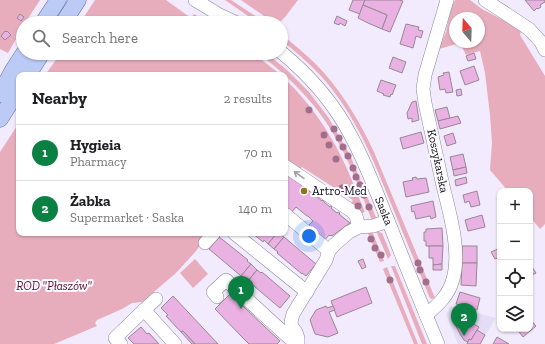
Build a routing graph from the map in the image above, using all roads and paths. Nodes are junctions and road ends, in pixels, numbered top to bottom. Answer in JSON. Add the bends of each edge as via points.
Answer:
{"nodes":[{"id":1,"x":58,"y":0,"type":"edge"},
{"id":2,"x":78,"y":0,"type":"edge"},
{"id":3,"x":194,"y":0,"type":"edge"},
{"id":4,"x":213,"y":0,"type":"edge"},
{"id":5,"x":447,"y":0,"type":"edge"},
{"id":6,"x":485,"y":0,"type":"edge"},
{"id":7,"x":48,"y":16,"type":"edge"},
{"id":8,"x":68,"y":16,"type":"edge"},
{"id":9,"x":222,"y":16,"type":"edge"},
{"id":10,"x":235,"y":16,"type":"edge"},
{"id":11,"x":545,"y":50,"type":"edge"},
{"id":12,"x":288,"y":58,"type":"edge"},
{"id":13,"x":19,"y":60,"type":"edge"},
{"id":14,"x":38,"y":60,"type":"edge"},
{"id":15,"x":30,"y":72,"type":"edge"},
{"id":16,"x":0,"y":94,"type":"edge"},
{"id":17,"x":16,"y":94,"type":"edge"},
{"id":18,"x":0,"y":118,"type":"edge"},
{"id":19,"x":288,"y":168,"type":"edge"},
{"id":20,"x":288,"y":217,"type":"edge"},
{"id":21,"x":388,"y":221,"type":"junction"},
{"id":22,"x":359,"y":227,"type":"junction"},
{"id":23,"x":212,"y":236,"type":"edge"},
{"id":24,"x":238,"y":236,"type":"edge"},
{"id":25,"x":205,"y":244,"type":"dead end"},
{"id":26,"x":329,"y":251,"type":"junction"},
{"id":27,"x":307,"y":292,"type":"junction"},
{"id":28,"x":217,"y":297,"type":"dead end"},
{"id":29,"x":156,"y":299,"type":"dead end"},
{"id":30,"x":144,"y":310,"type":"junction"},
{"id":31,"x":426,"y":315,"type":"junction"},
{"id":32,"x":120,"y":344,"type":"edge"},
{"id":33,"x":175,"y":344,"type":"edge"},
{"id":34,"x":297,"y":344,"type":"edge"},
{"id":35,"x":438,"y":344,"type":"edge"}],
"edges":[{"from":1,"to":7,"type":"main road"},
{"from":2,"to":8,"type":"main road"},
{"from":3,"to":9,"type":"street"},
{"from":4,"to":10,"type":"street"},
{"from":5,"to":31,"type":"street","name":"Koszykarska","via":[[423,89],[451,219],[456,261],[450,288],[439,304]]},
{"from":6,"to":11,"type":"street","via":[[529,29]]},
{"from":12,"to":21,"type":"street","name":"Saska","via":[[313,82],[345,125],[364,162]]},
{"from":13,"to":16,"type":"main road"},
{"from":14,"to":15,"type":"main road"},
{"from":17,"to":18,"type":"main road"},
{"from":22,"to":19,"type":"street","one_way":true,"via":[[353,212]]},
{"from":20,"to":26,"type":"street"},
{"from":21,"to":22,"type":"street"},
{"from":21,"to":31,"type":"street","name":"Saska"},
{"from":22,"to":26,"type":"street","via":[[349,232]]},
{"from":23,"to":25,"type":"street"},
{"from":24,"to":27,"type":"street"},
{"from":26,"to":27,"type":"street"},
{"from":27,"to":34,"type":"street","via":[[291,322],[298,338]]},
{"from":28,"to":34,"type":"street","via":[[212,292],[226,280]]},
{"from":29,"to":30,"type":"street"},
{"from":30,"to":32,"type":"street","via":[[115,338]]},
{"from":30,"to":33,"type":"street"},
{"from":31,"to":35,"type":"street","name":"Saska"}]}
